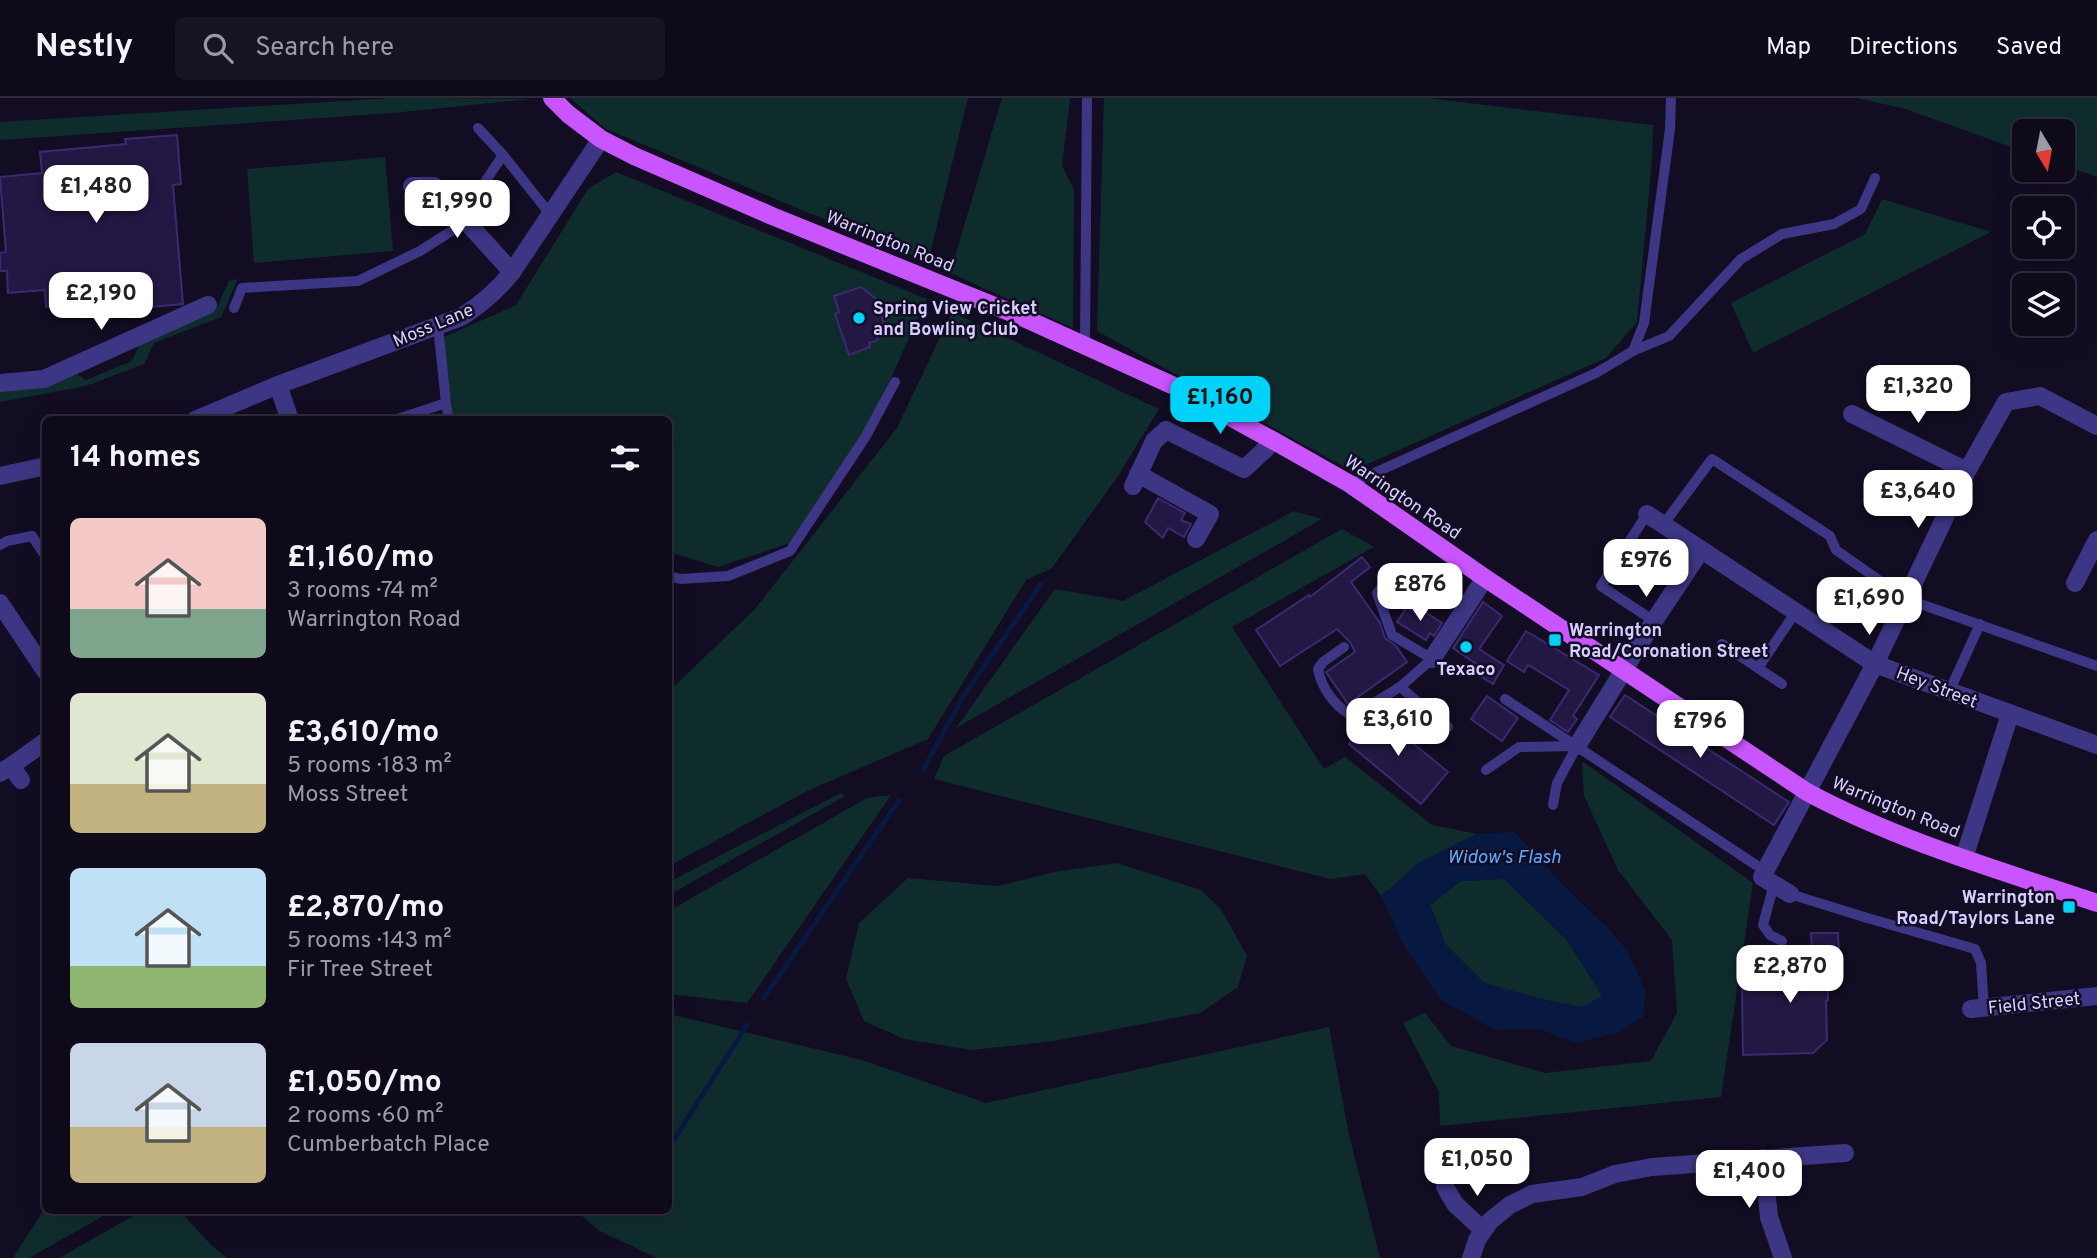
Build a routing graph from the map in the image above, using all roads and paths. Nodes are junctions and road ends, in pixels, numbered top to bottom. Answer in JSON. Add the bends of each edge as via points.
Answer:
{"nodes":[{"id":1,"x":552,"y":98,"type":"edge"},
{"id":2,"x":1087,"y":98,"type":"edge"},
{"id":3,"x":1671,"y":98,"type":"edge"},
{"id":4,"x":478,"y":128,"type":"dead end"},
{"id":5,"x":601,"y":139,"type":"junction"},
{"id":6,"x":503,"y":155,"type":"junction"},
{"id":7,"x":1875,"y":178,"type":"dead end"},
{"id":8,"x":412,"y":186,"type":"dead end"},
{"id":9,"x":550,"y":214,"type":"junction"},
{"id":10,"x":465,"y":219,"type":"junction"},
{"id":11,"x":512,"y":272,"type":"junction"},
{"id":12,"x":208,"y":305,"type":"dead end"},
{"id":13,"x":234,"y":308,"type":"dead end"},
{"id":14,"x":438,"y":326,"type":"junction"},
{"id":15,"x":1084,"y":345,"type":"junction"},
{"id":16,"x":1633,"y":351,"type":"junction"},
{"id":17,"x":895,"y":382,"type":"dead end"},
{"id":18,"x":0,"y":383,"type":"edge"},
{"id":19,"x":278,"y":385,"type":"junction"},
{"id":20,"x":446,"y":403,"type":"junction"},
{"id":21,"x":1852,"y":414,"type":"dead end"},
{"id":22,"x":204,"y":416,"type":"edge"},
{"id":23,"x":289,"y":416,"type":"edge"},
{"id":24,"x":407,"y":416,"type":"edge"},
{"id":25,"x":448,"y":416,"type":"edge"},
{"id":26,"x":2097,"y":426,"type":"edge"},
{"id":27,"x":1274,"y":440,"type":"junction"},
{"id":28,"x":42,"y":467,"type":"edge"},
{"id":29,"x":1967,"y":471,"type":"junction"},
{"id":30,"x":0,"y":476,"type":"edge"},
{"id":31,"x":1350,"y":484,"type":"junction"},
{"id":32,"x":1647,"y":514,"type":"joint"},
{"id":33,"x":1663,"y":525,"type":"junction"},
{"id":34,"x":1196,"y":539,"type":"dead end"},
{"id":35,"x":2097,"y":540,"type":"edge"},
{"id":36,"x":0,"y":545,"type":"edge"},
{"id":37,"x":1701,"y":550,"type":"junction"},
{"id":38,"x":42,"y":551,"type":"edge"},
{"id":39,"x":672,"y":577,"type":"edge"},
{"id":40,"x":2085,"y":577,"type":"edge"},
{"id":41,"x":1485,"y":578,"type":"junction"},
{"id":42,"x":1438,"y":599,"type":"dead end"},
{"id":43,"x":1906,"y":599,"type":"junction"},
{"id":44,"x":0,"y":603,"type":"edge"},
{"id":45,"x":1796,"y":612,"type":"junction"},
{"id":46,"x":1654,"y":621,"type":"junction"},
{"id":47,"x":1980,"y":624,"type":"junction"},
{"id":48,"x":1722,"y":644,"type":"dead end"},
{"id":49,"x":1343,"y":647,"type":"dead end"},
{"id":50,"x":1432,"y":659,"type":"junction"},
{"id":51,"x":1875,"y":664,"type":"junction"},
{"id":52,"x":42,"y":666,"type":"edge"},
{"id":53,"x":2097,"y":666,"type":"edge"},
{"id":54,"x":1758,"y":668,"type":"junction"},
{"id":55,"x":1623,"y":670,"type":"junction"},
{"id":56,"x":1782,"y":684,"type":"dead end"},
{"id":57,"x":1400,"y":687,"type":"junction"},
{"id":58,"x":1949,"y":692,"type":"junction"},
{"id":59,"x":1505,"y":699,"type":"dead end"},
{"id":60,"x":2010,"y":714,"type":"junction"},
{"id":61,"x":1448,"y":727,"type":"dead end"},
{"id":62,"x":42,"y":745,"type":"edge"},
{"id":63,"x":2097,"y":745,"type":"edge"},
{"id":64,"x":1577,"y":746,"type":"junction"},
{"id":65,"x":1486,"y":770,"type":"dead end"},
{"id":66,"x":10,"y":773,"type":"edge"},
{"id":67,"x":1807,"y":792,"type":"junction"},
{"id":68,"x":1553,"y":805,"type":"dead end"},
{"id":69,"x":1964,"y":858,"type":"junction"},
{"id":70,"x":1769,"y":878,"type":"junction"},
{"id":71,"x":1790,"y":894,"type":"joint"},
{"id":72,"x":2097,"y":903,"type":"edge"},
{"id":73,"x":1782,"y":941,"type":"dead end"},
{"id":74,"x":2097,"y":996,"type":"edge"},
{"id":75,"x":1977,"y":1009,"type":"joint"},
{"id":76,"x":1845,"y":1153,"type":"dead end"},
{"id":77,"x":1763,"y":1158,"type":"junction"},
{"id":78,"x":1445,"y":1187,"type":"dead end"},
{"id":79,"x":1483,"y":1230,"type":"junction"},
{"id":80,"x":1471,"y":1258,"type":"edge"},
{"id":81,"x":1783,"y":1258,"type":"edge"}],
"edges":[{"from":1,"to":5,"type":"main road","name":"Warrington Road"},
{"from":2,"to":15,"type":"lane"},
{"from":3,"to":16,"type":"lane","via":[[1644,323]]},
{"from":4,"to":6,"type":"lane"},
{"from":5,"to":9,"type":"street","name":"Moss Lane"},
{"from":5,"to":15,"type":"main road","name":"Warrington Road","via":[[772,216]]},
{"from":6,"to":9,"type":"lane"},
{"from":6,"to":10,"type":"lane"},
{"from":7,"to":16,"type":"lane","via":[[1861,209],[1834,224],[1782,234],[1741,260],[1669,336]]},
{"from":8,"to":10,"type":"street","via":[[434,186]]},
{"from":9,"to":11,"type":"street","name":"Moss Lane"},
{"from":10,"to":11,"type":"street"},
{"from":10,"to":13,"type":"lane","via":[[420,251],[358,281],[242,288]]},
{"from":11,"to":14,"type":"street","name":"Moss Lane","via":[[481,305]]},
{"from":12,"to":18,"type":"street","via":[[44,379]]},
{"from":14,"to":19,"type":"street","name":"Moss Lane"},
{"from":14,"to":20,"type":"lane"},
{"from":15,"to":27,"type":"main road","name":"Warrington Road","via":[[1174,386]]},
{"from":16,"to":31,"type":"lane","via":[[1596,373]]},
{"from":17,"to":39,"type":"lane","via":[[866,436],[790,551],[728,576]]},
{"from":19,"to":22,"type":"street","name":"Moss Lane"},
{"from":19,"to":23,"type":"street"},
{"from":20,"to":24,"type":"lane"},
{"from":20,"to":25,"type":"lane"},
{"from":21,"to":29,"type":"street"},
{"from":26,"to":29,"type":"street","via":[[2040,396],[2006,402]]},
{"from":27,"to":31,"type":"main road","name":"Warrington Road"},
{"from":27,"to":34,"type":"street","via":[[1244,469],[1166,430],[1154,441],[1136,480],[1210,514]]},
{"from":28,"to":30,"type":"street"},
{"from":29,"to":43,"type":"street"},
{"from":31,"to":41,"type":"main road","name":"Warrington Road"},
{"from":32,"to":33,"type":"street","name":"Hey Street"},
{"from":32,"to":46,"type":"lane","via":[[1601,586]]},
{"from":33,"to":37,"type":"street","name":"Hey Street"},
{"from":33,"to":43,"type":"lane","via":[[1712,459],[1830,536],[1836,550]]},
{"from":35,"to":40,"type":"street"},
{"from":36,"to":38,"type":"lane","via":[[32,536]]},
{"from":37,"to":45,"type":"street","name":"Hey Street"},
{"from":37,"to":46,"type":"street"},
{"from":41,"to":50,"type":"street"},
{"from":41,"to":55,"type":"main road","name":"Warrington Road"},
{"from":42,"to":50,"type":"lane","via":[[1396,572],[1377,593],[1392,635]]},
{"from":43,"to":47,"type":"lane"},
{"from":43,"to":51,"type":"street"},
{"from":44,"to":52,"type":"street"},
{"from":45,"to":51,"type":"street","name":"Hey Street"},
{"from":45,"to":54,"type":"lane"},
{"from":46,"to":55,"type":"street"},
{"from":47,"to":53,"type":"lane"},
{"from":47,"to":58,"type":"lane"},
{"from":48,"to":54,"type":"lane"},
{"from":49,"to":57,"type":"lane","via":[[1318,669],[1339,708],[1349,714],[1359,712]]},
{"from":50,"to":57,"type":"lane"},
{"from":51,"to":58,"type":"street","name":"Hey Street"},
{"from":51,"to":67,"type":"street"},
{"from":54,"to":56,"type":"lane"},
{"from":55,"to":64,"type":"street"},
{"from":55,"to":67,"type":"main road","name":"Warrington Road"},
{"from":57,"to":61,"type":"lane"},
{"from":58,"to":60,"type":"street","name":"Hey Street"},
{"from":59,"to":64,"type":"lane"},
{"from":60,"to":63,"type":"street","name":"Hey Street"},
{"from":60,"to":69,"type":"street"},
{"from":62,"to":66,"type":"street"},
{"from":64,"to":65,"type":"lane","via":[[1519,747]]},
{"from":64,"to":68,"type":"lane","via":[[1557,783]]},
{"from":64,"to":70,"type":"lane"},
{"from":67,"to":69,"type":"main road","name":"Warrington Road","via":[[1845,813]]},
{"from":67,"to":70,"type":"street"},
{"from":69,"to":72,"type":"main road","name":"Warrington Road"},
{"from":70,"to":71,"type":"street"},
{"from":70,"to":73,"type":"lane","via":[[1763,926]]},
{"from":71,"to":75,"type":"lane","via":[[1975,949],[1981,963]]},
{"from":74,"to":75,"type":"street","name":"Field Street"},
{"from":76,"to":77,"type":"street"},
{"from":77,"to":79,"type":"street","via":[[1632,1170],[1582,1187],[1544,1191],[1510,1205]]},
{"from":77,"to":81,"type":"street","via":[[1769,1217]]},
{"from":78,"to":79,"type":"street","via":[[1455,1205]]},
{"from":79,"to":80,"type":"street"}]}
